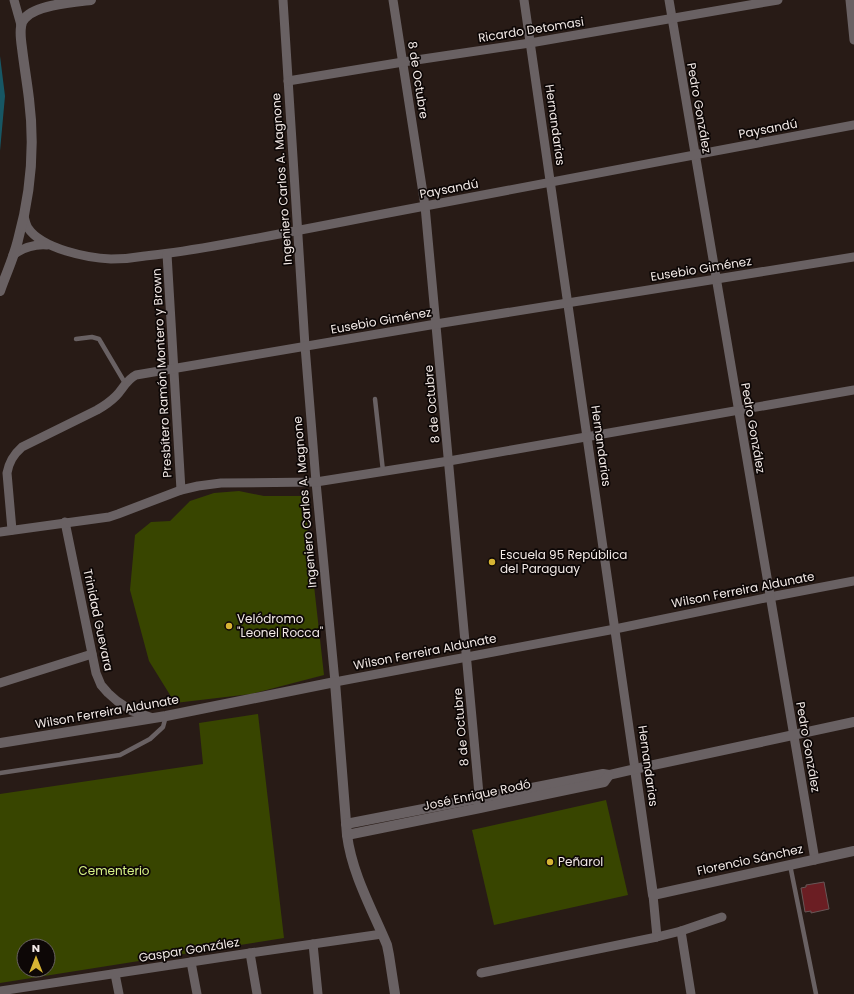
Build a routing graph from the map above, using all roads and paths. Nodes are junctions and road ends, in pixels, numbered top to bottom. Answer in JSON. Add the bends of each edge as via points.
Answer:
{"nodes":[{"id":1,"x":14,"y":0,"type":"edge"},
{"id":2,"x":91,"y":0,"type":"edge"},
{"id":3,"x":283,"y":0,"type":"edge"},
{"id":4,"x":393,"y":0,"type":"edge"},
{"id":5,"x":524,"y":0,"type":"edge"},
{"id":6,"x":669,"y":0,"type":"edge"},
{"id":7,"x":778,"y":0,"type":"edge"},
{"id":8,"x":850,"y":0,"type":"edge"},
{"id":9,"x":671,"y":18,"type":"junction"},
{"id":10,"x":21,"y":25,"type":"junction"},
{"id":11,"x":854,"y":40,"type":"edge"},
{"id":12,"x":530,"y":43,"type":"junction"},
{"id":13,"x":403,"y":62,"type":"junction"},
{"id":14,"x":288,"y":81,"type":"junction"},
{"id":15,"x":854,"y":125,"type":"edge"},
{"id":16,"x":695,"y":155,"type":"junction"},
{"id":17,"x":550,"y":183,"type":"junction"},
{"id":18,"x":425,"y":206,"type":"junction"},
{"id":19,"x":24,"y":216,"type":"junction"},
{"id":20,"x":298,"y":231,"type":"junction"},
{"id":21,"x":49,"y":245,"type":"junction"},
{"id":22,"x":167,"y":254,"type":"junction"},
{"id":23,"x":13,"y":255,"type":"junction"},
{"id":24,"x":854,"y":257,"type":"edge"},
{"id":25,"x":716,"y":279,"type":"junction"},
{"id":26,"x":0,"y":291,"type":"edge"},
{"id":27,"x":568,"y":304,"type":"junction"},
{"id":28,"x":436,"y":324,"type":"junction"},
{"id":29,"x":76,"y":339,"type":"dead end"},
{"id":30,"x":305,"y":346,"type":"junction"},
{"id":31,"x":173,"y":368,"type":"junction"},
{"id":32,"x":125,"y":383,"type":"junction"},
{"id":33,"x":854,"y":390,"type":"edge"},
{"id":34,"x":375,"y":399,"type":"dead end"},
{"id":35,"x":738,"y":410,"type":"junction"},
{"id":36,"x":586,"y":437,"type":"junction"},
{"id":37,"x":449,"y":461,"type":"junction"},
{"id":38,"x":383,"y":472,"type":"junction"},
{"id":39,"x":316,"y":482,"type":"junction"},
{"id":40,"x":181,"y":490,"type":"junction"},
{"id":41,"x":65,"y":522,"type":"junction"},
{"id":42,"x":12,"y":530,"type":"junction"},
{"id":43,"x":0,"y":532,"type":"edge"},
{"id":44,"x":854,"y":581,"type":"edge"},
{"id":45,"x":770,"y":597,"type":"junction"},
{"id":46,"x":615,"y":629,"type":"junction"},
{"id":47,"x":92,"y":654,"type":"junction"},
{"id":48,"x":467,"y":657,"type":"junction"},
{"id":49,"x":335,"y":682,"type":"junction"},
{"id":50,"x":0,"y":683,"type":"edge"},
{"id":51,"x":166,"y":716,"type":"junction"},
{"id":52,"x":153,"y":718,"type":"junction"},
{"id":53,"x":854,"y":722,"type":"edge"},
{"id":54,"x":794,"y":735,"type":"junction"},
{"id":55,"x":0,"y":743,"type":"edge"},
{"id":56,"x":635,"y":768,"type":"junction"},
{"id":57,"x":0,"y":774,"type":"edge"},
{"id":58,"x":480,"y":803,"type":"junction"},
{"id":59,"x":347,"y":829,"type":"junction"},
{"id":60,"x":854,"y":851,"type":"edge"},
{"id":61,"x":815,"y":860,"type":"junction"},
{"id":62,"x":790,"y":865,"type":"junction"},
{"id":63,"x":653,"y":895,"type":"junction"},
{"id":64,"x":722,"y":917,"type":"dead end"},
{"id":65,"x":682,"y":931,"type":"junction"},
{"id":66,"x":382,"y":934,"type":"junction"},
{"id":67,"x":657,"y":937,"type":"junction"},
{"id":68,"x":312,"y":944,"type":"junction"},
{"id":69,"x":250,"y":953,"type":"junction"},
{"id":70,"x":190,"y":962,"type":"junction"},
{"id":71,"x":481,"y":973,"type":"dead end"},
{"id":72,"x":115,"y":974,"type":"junction"},
{"id":73,"x":51,"y":984,"type":"junction"},
{"id":74,"x":0,"y":991,"type":"edge"},
{"id":75,"x":52,"y":994,"type":"edge"},
{"id":76,"x":119,"y":994,"type":"edge"},
{"id":77,"x":196,"y":994,"type":"edge"},
{"id":78,"x":256,"y":994,"type":"edge"},
{"id":79,"x":318,"y":994,"type":"edge"},
{"id":80,"x":395,"y":994,"type":"edge"},
{"id":81,"x":691,"y":994,"type":"edge"},
{"id":82,"x":816,"y":994,"type":"edge"}],
"edges":[{"from":1,"to":10,"type":"street"},
{"from":2,"to":10,"type":"street","via":[[44,8],[33,12]]},
{"from":3,"to":14,"type":"street","name":"Ingeniero Carlos A. Magnone"},
{"from":4,"to":13,"type":"street","name":"8 de Octubre"},
{"from":5,"to":12,"type":"street","name":"Hernandarias"},
{"from":6,"to":9,"type":"street","name":"Pedro González"},
{"from":7,"to":9,"type":"street","name":"Ricardo Detomasi"},
{"from":8,"to":11,"type":"street"},
{"from":9,"to":12,"type":"street","name":"Ricardo Detomasi"},
{"from":9,"to":16,"type":"street","name":"Pedro González"},
{"from":10,"to":19,"type":"street","via":[[32,128],[32,163]]},
{"from":12,"to":13,"type":"street","name":"Ricardo Detomasi"},
{"from":12,"to":17,"type":"street","name":"Hernandarias"},
{"from":13,"to":14,"type":"street","name":"Ricardo Detomasi"},
{"from":13,"to":18,"type":"street","name":"8 de Octubre"},
{"from":14,"to":20,"type":"street","name":"Ingeniero Carlos A. Magnone"},
{"from":15,"to":16,"type":"street","name":"Paysandú"},
{"from":16,"to":17,"type":"street","name":"Paysandú"},
{"from":16,"to":25,"type":"street","name":"Pedro González"},
{"from":17,"to":18,"type":"street","name":"Paysandú"},
{"from":17,"to":27,"type":"street","name":"Hernandarias"},
{"from":18,"to":20,"type":"street","name":"Paysandú"},
{"from":18,"to":28,"type":"street","name":"8 de Octubre"},
{"from":19,"to":21,"type":"street","name":"Paysandú","via":[[33,234]]},
{"from":19,"to":23,"type":"street"},
{"from":20,"to":22,"type":"street","name":"Paysandú"},
{"from":20,"to":30,"type":"street","name":"Ingeniero Carlos A. Magnone"},
{"from":21,"to":22,"type":"street","name":"Paysandú","via":[[109,259]]},
{"from":21,"to":23,"type":"street","name":"Paysandú","via":[[28,246]]},
{"from":22,"to":31,"type":"street","name":"Presbítero Ramón Montero y Brown"},
{"from":23,"to":26,"type":"street"},
{"from":24,"to":25,"type":"street","name":"Eusebio Giménez"},
{"from":25,"to":27,"type":"street","name":"Eusebio Giménez"},
{"from":25,"to":35,"type":"street","name":"Pedro González"},
{"from":27,"to":28,"type":"street","name":"Eusebio Giménez"},
{"from":27,"to":36,"type":"street","name":"Hernandarias"},
{"from":28,"to":30,"type":"street","name":"Eusebio Giménez"},
{"from":28,"to":37,"type":"street","name":"8 de Octubre"},
{"from":29,"to":32,"type":"lane","via":[[98,339]]},
{"from":30,"to":31,"type":"street","name":"Eusebio Giménez"},
{"from":30,"to":39,"type":"street","name":"Ingeniero Carlos A. Magnone"},
{"from":31,"to":32,"type":"street","name":"Eusebio Giménez","via":[[136,375]]},
{"from":31,"to":40,"type":"street","name":"Presbítero Ramón Montero y Brown"},
{"from":32,"to":42,"type":"street","name":"Eusebio Giménez","via":[[107,404],[15,452],[7,473]]},
{"from":33,"to":35,"type":"street"},
{"from":34,"to":38,"type":"lane"},
{"from":35,"to":36,"type":"street"},
{"from":35,"to":45,"type":"street","name":"Pedro González"},
{"from":36,"to":37,"type":"street"},
{"from":36,"to":46,"type":"street","name":"Hernandarias"},
{"from":37,"to":38,"type":"street"},
{"from":37,"to":48,"type":"street","name":"8 de Octubre"},
{"from":38,"to":39,"type":"street"},
{"from":39,"to":40,"type":"street","via":[[211,484]]},
{"from":39,"to":49,"type":"street","name":"Ingeniero Carlos A. Magnone"},
{"from":40,"to":41,"type":"street","via":[[118,514]]},
{"from":41,"to":42,"type":"street"},
{"from":41,"to":47,"type":"street","name":"Trinidad Guevara"},
{"from":42,"to":43,"type":"street"},
{"from":44,"to":45,"type":"street","name":"Wilson Ferreira Aldunate"},
{"from":45,"to":46,"type":"street","name":"Wilson Ferreira Aldunate"},
{"from":45,"to":54,"type":"street","name":"Pedro González"},
{"from":46,"to":48,"type":"street","name":"Wilson Ferreira Aldunate"},
{"from":46,"to":56,"type":"street","name":"Hernandarias"},
{"from":47,"to":50,"type":"street"},
{"from":47,"to":52,"type":"street","name":"Trinidad Guevara","via":[[96,673],[108,694],[132,711]]},
{"from":48,"to":49,"type":"street","name":"Wilson Ferreira Aldunate"},
{"from":48,"to":58,"type":"street","name":"8 de Octubre"},
{"from":49,"to":51,"type":"street","name":"Wilson Ferreira Aldunate"},
{"from":49,"to":59,"type":"street","name":"Ingeniero Carlos A. Magnone"},
{"from":51,"to":52,"type":"street","name":"Wilson Ferreira Aldunate"},
{"from":51,"to":57,"type":"lane","via":[[163,727],[150,739],[120,755]]},
{"from":52,"to":55,"type":"street","name":"Wilson Ferreira Aldunate"},
{"from":53,"to":54,"type":"street","name":"José Enrique Rodó"},
{"from":54,"to":56,"type":"street","name":"José Enrique Rodó"},
{"from":54,"to":61,"type":"street","name":"Pedro González"},
{"from":56,"to":58,"type":"street","name":"José Enrique Rodó","via":[[609,775],[604,782]]},
{"from":56,"to":63,"type":"street","name":"Hernandarias"},
{"from":58,"to":59,"type":"street","name":"José Enrique Rodó"},
{"from":59,"to":66,"type":"street","name":"Ingeniero Carlos A. Magnone","via":[[353,865]]},
{"from":60,"to":61,"type":"street","name":"Florencio Sánchez"},
{"from":61,"to":62,"type":"street","name":"Florencio Sánchez"},
{"from":62,"to":63,"type":"street","name":"Florencio Sánchez"},
{"from":62,"to":82,"type":"lane"},
{"from":63,"to":67,"type":"street"},
{"from":64,"to":65,"type":"street"},
{"from":65,"to":67,"type":"street"},
{"from":65,"to":81,"type":"street"},
{"from":66,"to":68,"type":"street","name":"Gaspar González"},
{"from":66,"to":80,"type":"street","name":"Ingeniero Carlos A. Magnone","via":[[389,955]]},
{"from":67,"to":71,"type":"street"},
{"from":68,"to":69,"type":"street","name":"Gaspar González"},
{"from":68,"to":79,"type":"street"},
{"from":69,"to":70,"type":"street","name":"Gaspar González"},
{"from":69,"to":78,"type":"street"},
{"from":70,"to":72,"type":"street","name":"Gaspar González"},
{"from":70,"to":77,"type":"street"},
{"from":72,"to":73,"type":"street","name":"Gaspar González"},
{"from":72,"to":76,"type":"street"},
{"from":73,"to":74,"type":"street","name":"Gaspar González"},
{"from":73,"to":75,"type":"street"}]}
